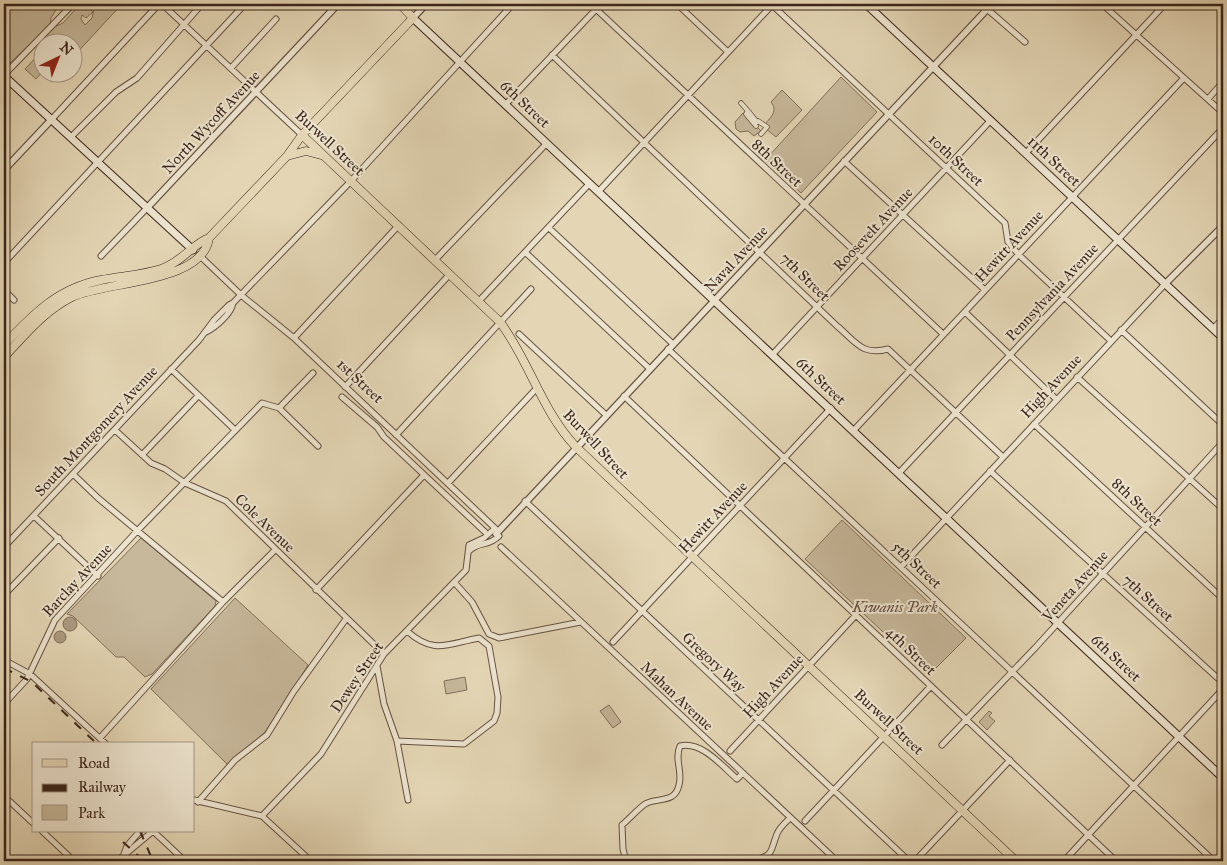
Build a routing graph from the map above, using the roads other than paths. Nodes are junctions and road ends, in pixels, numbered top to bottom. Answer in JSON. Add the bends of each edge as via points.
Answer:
{"nodes":[{"id":1,"x":73,"y":4,"type":"edge"},
{"id":2,"x":160,"y":4,"type":"edge"},
{"id":3,"x":202,"y":4,"type":"edge"},
{"id":4,"x":245,"y":4,"type":"edge"},
{"id":5,"x":338,"y":4,"type":"edge"},
{"id":6,"x":400,"y":4,"type":"edge"},
{"id":7,"x":426,"y":4,"type":"edge"},
{"id":8,"x":513,"y":4,"type":"edge"},
{"id":9,"x":601,"y":4,"type":"edge"},
{"id":10,"x":677,"y":4,"type":"edge"},
{"id":11,"x":772,"y":4,"type":"edge"},
{"id":12,"x":866,"y":4,"type":"edge"},
{"id":13,"x":1102,"y":4,"type":"edge"},
{"id":14,"x":1165,"y":4,"type":"edge"},
{"id":15,"x":989,"y":6,"type":"edge"},
{"id":16,"x":596,"y":9,"type":"junction"},
{"id":17,"x":413,"y":18,"type":"junction"},
{"id":18,"x":276,"y":19,"type":"dead end"},
{"id":19,"x":184,"y":23,"type":"junction"},
{"id":20,"x":1136,"y":36,"type":"junction"},
{"id":21,"x":1026,"y":42,"type":"dead end"},
{"id":22,"x":207,"y":46,"type":"junction"},
{"id":23,"x":728,"y":52,"type":"junction"},
{"id":24,"x":552,"y":55,"type":"junction"},
{"id":25,"x":460,"y":61,"type":"junction"},
{"id":26,"x":933,"y":66,"type":"junction"},
{"id":27,"x":231,"y":68,"type":"junction"},
{"id":28,"x":4,"y":76,"type":"edge"},
{"id":29,"x":1183,"y":79,"type":"junction"},
{"id":30,"x":1223,"y":82,"type":"edge"},
{"id":31,"x":255,"y":93,"type":"junction"},
{"id":32,"x":687,"y":95,"type":"junction"},
{"id":33,"x":1208,"y":99,"type":"junction"},
{"id":34,"x":506,"y":104,"type":"junction"},
{"id":35,"x":741,"y":104,"type":"dead end"},
{"id":36,"x":1223,"y":113,"type":"edge"},
{"id":37,"x":888,"y":114,"type":"junction"},
{"id":38,"x":52,"y":119,"type":"junction"},
{"id":39,"x":991,"y":120,"type":"junction"},
{"id":40,"x":1223,"y":128,"type":"edge"},
{"id":41,"x":761,"y":134,"type":"dead end"},
{"id":42,"x":302,"y":135,"type":"junction"},
{"id":43,"x":71,"y":137,"type":"junction"},
{"id":44,"x":644,"y":140,"type":"junction"},
{"id":45,"x":547,"y":143,"type":"junction"},
{"id":46,"x":1026,"y":153,"type":"junction"},
{"id":47,"x":287,"y":156,"type":"junction"},
{"id":48,"x":326,"y":157,"type":"junction"},
{"id":49,"x":844,"y":161,"type":"junction"},
{"id":50,"x":98,"y":163,"type":"junction"},
{"id":51,"x":946,"y":168,"type":"junction"},
{"id":52,"x":4,"y":170,"type":"edge"},
{"id":53,"x":351,"y":180,"type":"junction"},
{"id":54,"x":590,"y":183,"type":"junction"},
{"id":55,"x":599,"y":191,"type":"junction"},
{"id":56,"x":1072,"y":196,"type":"junction"},
{"id":57,"x":804,"y":205,"type":"junction"},
{"id":58,"x":146,"y":208,"type":"junction"},
{"id":59,"x":902,"y":215,"type":"junction"},
{"id":60,"x":399,"y":225,"type":"junction"},
{"id":61,"x":1223,"y":227,"type":"edge"},
{"id":62,"x":548,"y":228,"type":"junction"},
{"id":63,"x":1118,"y":240,"type":"junction"},
{"id":64,"x":760,"y":251,"type":"junction"},
{"id":65,"x":196,"y":252,"type":"junction"},
{"id":66,"x":525,"y":252,"type":"junction"},
{"id":67,"x":1019,"y":254,"type":"junction"},
{"id":68,"x":101,"y":256,"type":"dead end"},
{"id":69,"x":436,"y":259,"type":"junction"},
{"id":70,"x":862,"y":259,"type":"junction"},
{"id":71,"x":4,"y":263,"type":"edge"},
{"id":72,"x":451,"y":273,"type":"junction"},
{"id":73,"x":1166,"y":284,"type":"junction"},
{"id":74,"x":531,"y":289,"type":"dead end"},
{"id":75,"x":4,"y":290,"type":"edge"},
{"id":76,"x":985,"y":290,"type":"junction"},
{"id":77,"x":241,"y":295,"type":"junction"},
{"id":78,"x":1065,"y":298,"type":"junction"},
{"id":79,"x":14,"y":300,"type":"dead end"},
{"id":80,"x":480,"y":300,"type":"junction"},
{"id":81,"x":715,"y":300,"type":"junction"},
{"id":82,"x":818,"y":307,"type":"junction"},
{"id":83,"x":965,"y":312,"type":"junction"},
{"id":84,"x":1223,"y":318,"type":"edge"},
{"id":85,"x":500,"y":322,"type":"junction"},
{"id":86,"x":1213,"y":329,"type":"junction"},
{"id":87,"x":1121,"y":330,"type":"junction"},
{"id":88,"x":519,"y":334,"type":"dead end"},
{"id":89,"x":943,"y":334,"type":"junction"},
{"id":90,"x":294,"y":338,"type":"junction"},
{"id":91,"x":1223,"y":338,"type":"edge"},
{"id":92,"x":1111,"y":341,"type":"junction"},
{"id":93,"x":4,"y":345,"type":"edge"},
{"id":94,"x":671,"y":346,"type":"junction"},
{"id":95,"x":773,"y":354,"type":"junction"},
{"id":96,"x":1011,"y":355,"type":"junction"},
{"id":97,"x":4,"y":357,"type":"edge"},
{"id":98,"x":650,"y":369,"type":"junction"},
{"id":99,"x":171,"y":370,"type":"junction"},
{"id":100,"x":910,"y":370,"type":"junction"},
{"id":101,"x":313,"y":372,"type":"dead end"},
{"id":102,"x":1078,"y":376,"type":"junction"},
{"id":103,"x":345,"y":387,"type":"junction"},
{"id":104,"x":536,"y":389,"type":"junction"},
{"id":105,"x":198,"y":396,"type":"junction"},
{"id":106,"x":624,"y":396,"type":"junction"},
{"id":107,"x":342,"y":397,"type":"dead end"},
{"id":108,"x":1056,"y":399,"type":"junction"},
{"id":109,"x":279,"y":408,"type":"junction"},
{"id":110,"x":830,"y":408,"type":"junction"},
{"id":111,"x":956,"y":414,"type":"junction"},
{"id":112,"x":606,"y":415,"type":"junction"},
{"id":113,"x":1034,"y":424,"type":"junction"},
{"id":114,"x":1223,"y":424,"type":"edge"},
{"id":115,"x":115,"y":430,"type":"junction"},
{"id":116,"x":235,"y":430,"type":"junction"},
{"id":117,"x":854,"y":430,"type":"junction"},
{"id":118,"x":396,"y":434,"type":"junction"},
{"id":119,"x":1223,"y":442,"type":"edge"},
{"id":120,"x":318,"y":446,"type":"dead end"},
{"id":121,"x":576,"y":447,"type":"junction"},
{"id":122,"x":142,"y":455,"type":"junction"},
{"id":123,"x":1003,"y":457,"type":"junction"},
{"id":124,"x":785,"y":458,"type":"junction"},
{"id":125,"x":990,"y":470,"type":"junction"},
{"id":126,"x":899,"y":473,"type":"junction"},
{"id":127,"x":73,"y":474,"type":"junction"},
{"id":128,"x":424,"y":475,"type":"junction"},
{"id":129,"x":1190,"y":479,"type":"junction"},
{"id":130,"x":448,"y":483,"type":"junction"},
{"id":131,"x":185,"y":484,"type":"junction"},
{"id":132,"x":525,"y":501,"type":"junction"},
{"id":133,"x":740,"y":506,"type":"junction"},
{"id":134,"x":1223,"y":509,"type":"edge"},
{"id":135,"x":34,"y":516,"type":"junction"},
{"id":136,"x":946,"y":518,"type":"junction"},
{"id":137,"x":1146,"y":527,"type":"junction"},
{"id":138,"x":138,"y":530,"type":"junction"},
{"id":139,"x":485,"y":532,"type":"dead end"},
{"id":140,"x":496,"y":532,"type":"junction"},
{"id":141,"x":58,"y":538,"type":"junction"},
{"id":142,"x":4,"y":547,"type":"edge"},
{"id":143,"x":501,"y":547,"type":"dead end"},
{"id":144,"x":275,"y":550,"type":"junction"},
{"id":145,"x":468,"y":551,"type":"junction"},
{"id":146,"x":692,"y":557,"type":"junction"},
{"id":147,"x":901,"y":566,"type":"junction"},
{"id":148,"x":1103,"y":574,"type":"junction"},
{"id":149,"x":98,"y":576,"type":"junction"},
{"id":150,"x":454,"y":582,"type":"junction"},
{"id":151,"x":316,"y":590,"type":"junction"},
{"id":152,"x":4,"y":596,"type":"edge"},
{"id":153,"x":1223,"y":599,"type":"edge"},
{"id":154,"x":223,"y":602,"type":"junction"},
{"id":155,"x":642,"y":612,"type":"junction"},
{"id":156,"x":855,"y":616,"type":"junction"},
{"id":157,"x":346,"y":619,"type":"junction"},
{"id":158,"x":581,"y":622,"type":"junction"},
{"id":159,"x":1058,"y":623,"type":"junction"},
{"id":160,"x":407,"y":631,"type":"junction"},
{"id":161,"x":613,"y":642,"type":"dead end"},
{"id":162,"x":384,"y":654,"type":"junction"},
{"id":163,"x":4,"y":660,"type":"edge"},
{"id":164,"x":377,"y":666,"type":"junction"},
{"id":165,"x":808,"y":666,"type":"junction"},
{"id":166,"x":1013,"y":672,"type":"junction"},
{"id":167,"x":30,"y":674,"type":"junction"},
{"id":168,"x":1223,"y":683,"type":"edge"},
{"id":169,"x":930,"y":687,"type":"junction"},
{"id":170,"x":1223,"y":689,"type":"edge"},
{"id":171,"x":4,"y":704,"type":"edge"},
{"id":172,"x":758,"y":719,"type":"junction"},
{"id":173,"x":967,"y":721,"type":"junction"},
{"id":174,"x":884,"y":736,"type":"junction"},
{"id":175,"x":1180,"y":737,"type":"junction"},
{"id":176,"x":100,"y":738,"type":"junction"},
{"id":177,"x":397,"y":741,"type":"junction"},
{"id":178,"x":104,"y":742,"type":"edge"},
{"id":179,"x":942,"y":745,"type":"dead end"},
{"id":180,"x":730,"y":750,"type":"dead end"},
{"id":181,"x":1010,"y":760,"type":"junction"},
{"id":182,"x":742,"y":774,"type":"junction"},
{"id":183,"x":1223,"y":778,"type":"edge"},
{"id":184,"x":1133,"y":786,"type":"junction"},
{"id":185,"x":833,"y":792,"type":"junction"},
{"id":186,"x":4,"y":796,"type":"edge"},
{"id":187,"x":408,"y":800,"type":"dead end"},
{"id":188,"x":196,"y":801,"type":"edge"},
{"id":189,"x":962,"y":810,"type":"junction"},
{"id":190,"x":262,"y":816,"type":"junction"},
{"id":191,"x":790,"y":818,"type":"junction"},
{"id":192,"x":805,"y":821,"type":"dead end"},
{"id":193,"x":32,"y":822,"type":"edge"},
{"id":194,"x":43,"y":832,"type":"edge"},
{"id":195,"x":139,"y":832,"type":"edge"},
{"id":196,"x":152,"y":832,"type":"edge"},
{"id":197,"x":154,"y":832,"type":"edge"},
{"id":198,"x":1088,"y":835,"type":"junction"},
{"id":199,"x":124,"y":855,"type":"junction"},
{"id":200,"x":74,"y":861,"type":"edge"},
{"id":201,"x":117,"y":861,"type":"edge"},
{"id":202,"x":186,"y":861,"type":"edge"},
{"id":203,"x":311,"y":861,"type":"edge"},
{"id":204,"x":626,"y":861,"type":"edge"},
{"id":205,"x":752,"y":861,"type":"edge"},
{"id":206,"x":836,"y":861,"type":"edge"},
{"id":207,"x":908,"y":861,"type":"edge"},
{"id":208,"x":914,"y":861,"type":"edge"},
{"id":209,"x":1016,"y":861,"type":"edge"},
{"id":210,"x":1064,"y":861,"type":"edge"},
{"id":211,"x":1116,"y":861,"type":"edge"},
{"id":212,"x":1214,"y":861,"type":"edge"}],
"edges":[{"from":1,"to":28,"type":"street"},
{"from":2,"to":19,"type":"street","name":"Burwell Street"},
{"from":2,"to":38,"type":"street"},
{"from":3,"to":19,"type":"street"},
{"from":4,"to":22,"type":"street"},
{"from":5,"to":31,"type":"street","name":"North Wycoff Avenue"},
{"from":6,"to":17,"type":"main road","name":"6th Street"},
{"from":7,"to":17,"type":"street"},
{"from":8,"to":25,"type":"street","name":"South Montgomery Avenue"},
{"from":9,"to":16,"type":"street"},
{"from":10,"to":23,"type":"street"},
{"from":11,"to":23,"type":"street"},
{"from":11,"to":37,"type":"street","name":"10th Street"},
{"from":12,"to":26,"type":"main road","name":"11th Street"},
{"from":13,"to":20,"type":"street"},
{"from":14,"to":20,"type":"street"},
{"from":15,"to":21,"type":"street"},
{"from":15,"to":26,"type":"street","name":"Naval Avenue"},
{"from":16,"to":24,"type":"street"},
{"from":16,"to":32,"type":"street","name":"8th Street"},
{"from":17,"to":25,"type":"main road","name":"6th Street"},
{"from":17,"to":42,"type":"main road"},
{"from":18,"to":27,"type":"street"},
{"from":19,"to":22,"type":"street","name":"Burwell Street"},
{"from":19,"to":43,"type":"street","via":[[137,78],[116,92]]},
{"from":20,"to":29,"type":"street"},
{"from":20,"to":46,"type":"street"},
{"from":22,"to":27,"type":"street","name":"Burwell Street"},
{"from":22,"to":50,"type":"street"},
{"from":23,"to":32,"type":"street"},
{"from":24,"to":34,"type":"street"},
{"from":24,"to":44,"type":"street","name":"7th Street"},
{"from":25,"to":34,"type":"main road","name":"6th Street"},
{"from":25,"to":53,"type":"street","name":"South Montgomery Avenue"},
{"from":26,"to":37,"type":"street","name":"Naval Avenue"},
{"from":26,"to":39,"type":"main road","name":"11th Street"},
{"from":27,"to":31,"type":"street","name":"Burwell Street"},
{"from":28,"to":38,"type":"main road","name":"1st Street"},
{"from":29,"to":33,"type":"street"},
{"from":29,"to":56,"type":"street","name":"Hewitt Avenue"},
{"from":30,"to":33,"type":"street"},
{"from":31,"to":42,"type":"street","name":"Burwell Street"},
{"from":31,"to":58,"type":"street","name":"North Wycoff Avenue"},
{"from":32,"to":44,"type":"street"},
{"from":32,"to":57,"type":"street","name":"8th Street"},
{"from":33,"to":36,"type":"street"},
{"from":34,"to":45,"type":"main road","name":"6th Street"},
{"from":35,"to":41,"type":"street","via":[[756,124],[767,127]]},
{"from":37,"to":49,"type":"street","name":"Naval Avenue"},
{"from":37,"to":51,"type":"street","name":"10th Street"},
{"from":38,"to":43,"type":"main road","name":"1st Street"},
{"from":38,"to":52,"type":"street"},
{"from":39,"to":46,"type":"main road","name":"11th Street"},
{"from":39,"to":51,"type":"street","name":"Roosevelt Avenue"},
{"from":40,"to":63,"type":"street","name":"Pennsylvania Avenue"},
{"from":42,"to":47,"type":"main road"},
{"from":42,"to":48,"type":"main road","name":"Burwell Street"},
{"from":43,"to":50,"type":"main road","name":"1st Street"},
{"from":44,"to":55,"type":"street"},
{"from":44,"to":64,"type":"street","name":"7th Street"},
{"from":45,"to":54,"type":"main road","name":"6th Street"},
{"from":45,"to":69,"type":"street"},
{"from":46,"to":56,"type":"main road","name":"11th Street"},
{"from":47,"to":48,"type":"main road","via":[[306,151]]},
{"from":47,"to":65,"type":"main road","via":[[209,238],[208,245]]},
{"from":48,"to":53,"type":"main road","name":"Burwell Street"},
{"from":49,"to":57,"type":"street","name":"Naval Avenue"},
{"from":49,"to":59,"type":"street"},
{"from":50,"to":58,"type":"main road","name":"1st Street"},
{"from":50,"to":71,"type":"street"},
{"from":51,"to":59,"type":"street","name":"Roosevelt Avenue"},
{"from":51,"to":67,"type":"street","name":"10th Street","via":[[1005,223],[1008,242]]},
{"from":53,"to":60,"type":"main road","name":"Burwell Street"},
{"from":53,"to":77,"type":"street","name":"South Montgomery Avenue"},
{"from":54,"to":55,"type":"main road","name":"6th Street"},
{"from":54,"to":62,"type":"street"},
{"from":55,"to":81,"type":"main road","name":"6th Street"},
{"from":56,"to":63,"type":"main road","name":"11th Street"},
{"from":56,"to":67,"type":"street","name":"Hewitt Avenue"},
{"from":57,"to":64,"type":"street","name":"Naval Avenue"},
{"from":57,"to":70,"type":"street","name":"8th Street"},
{"from":58,"to":65,"type":"main road","name":"1st Street"},
{"from":58,"to":68,"type":"street","name":"North Wycoff Avenue"},
{"from":59,"to":70,"type":"street","name":"Roosevelt Avenue"},
{"from":59,"to":76,"type":"street"},
{"from":60,"to":69,"type":"main road","name":"Burwell Street"},
{"from":60,"to":90,"type":"street"},
{"from":61,"to":73,"type":"street","name":"High Avenue"},
{"from":62,"to":66,"type":"street"},
{"from":62,"to":94,"type":"street","name":"5th Street"},
{"from":63,"to":73,"type":"main road","name":"11th Street"},
{"from":63,"to":78,"type":"street","name":"Pennsylvania Avenue"},
{"from":64,"to":81,"type":"street","name":"Naval Avenue"},
{"from":64,"to":82,"type":"street","name":"7th Street"},
{"from":65,"to":77,"type":"street","name":"1st Street"},
{"from":65,"to":93,"type":"main road","via":[[161,269],[99,280],[70,289],[44,305]]},
{"from":65,"to":97,"type":"main road","via":[[180,269],[163,277],[88,291],[60,303],[40,318]]},
{"from":66,"to":80,"type":"street"},
{"from":66,"to":98,"type":"street"},
{"from":67,"to":76,"type":"street","name":"Hewitt Avenue"},
{"from":67,"to":78,"type":"street","name":"10th Street"},
{"from":69,"to":72,"type":"main road","name":"Burwell Street"},
{"from":70,"to":82,"type":"street","name":"Roosevelt Avenue"},
{"from":70,"to":89,"type":"street","name":"8th Street"},
{"from":72,"to":80,"type":"main road","name":"Burwell Street"},
{"from":72,"to":103,"type":"street"},
{"from":73,"to":86,"type":"main road","name":"11th Street"},
{"from":73,"to":87,"type":"street","name":"High Avenue"},
{"from":74,"to":85,"type":"street"},
{"from":75,"to":79,"type":"street"},
{"from":76,"to":83,"type":"street","name":"Hewitt Avenue"},
{"from":77,"to":90,"type":"street","name":"1st Street"},
{"from":77,"to":99,"type":"street","name":"South Montgomery Avenue","via":[[217,317]]},
{"from":78,"to":92,"type":"street","name":"10th Street"},
{"from":78,"to":96,"type":"street","name":"Pennsylvania Avenue"},
{"from":80,"to":85,"type":"main road","name":"Burwell Street"},
{"from":81,"to":94,"type":"street","name":"Naval Avenue"},
{"from":81,"to":95,"type":"main road","name":"6th Street"},
{"from":82,"to":95,"type":"street","name":"Roosevelt Avenue"},
{"from":82,"to":100,"type":"street","name":"7th Street","via":[[865,349],[875,352],[888,349]]},
{"from":83,"to":89,"type":"street","name":"Hewitt Avenue"},
{"from":83,"to":96,"type":"street"},
{"from":84,"to":86,"type":"street"},
{"from":85,"to":104,"type":"main road","name":"Burwell Street"},
{"from":85,"to":118,"type":"street"},
{"from":86,"to":91,"type":"main road","name":"11th Street"},
{"from":87,"to":92,"type":"street","name":"High Avenue"},
{"from":87,"to":114,"type":"street"},
{"from":88,"to":112,"type":"street"},
{"from":89,"to":100,"type":"street","name":"Hewitt Avenue"},
{"from":90,"to":103,"type":"street","name":"1st Street"},
{"from":92,"to":102,"type":"street","name":"High Avenue"},
{"from":94,"to":98,"type":"street","name":"Naval Avenue"},
{"from":94,"to":124,"type":"street","name":"5th Street"},
{"from":95,"to":110,"type":"main road","name":"6th Street"},
{"from":96,"to":108,"type":"street"},
{"from":96,"to":111,"type":"street","name":"Pennsylvania Avenue"},
{"from":98,"to":106,"type":"street","name":"Naval Avenue"},
{"from":99,"to":105,"type":"street"},
{"from":99,"to":115,"type":"street","name":"South Montgomery Avenue"},
{"from":100,"to":111,"type":"street","name":"7th Street"},
{"from":100,"to":117,"type":"street","name":"Hewitt Avenue"},
{"from":101,"to":109,"type":"street"},
{"from":102,"to":108,"type":"street","name":"High Avenue"},
{"from":102,"to":129,"type":"street"},
{"from":103,"to":118,"type":"street","name":"1st Street"},
{"from":104,"to":121,"type":"main road","name":"Burwell Street","via":[[554,420]]},
{"from":104,"to":130,"type":"street"},
{"from":105,"to":116,"type":"street"},
{"from":105,"to":122,"type":"street"},
{"from":106,"to":112,"type":"street","name":"Naval Avenue"},
{"from":106,"to":133,"type":"street","name":"4th Street"},
{"from":107,"to":128,"type":"street"},
{"from":108,"to":113,"type":"street","name":"High Avenue"},
{"from":109,"to":116,"type":"street","name":"Barclay Avenue","via":[[262,403]]},
{"from":109,"to":120,"type":"street"},
{"from":110,"to":117,"type":"main road","name":"6th Street"},
{"from":110,"to":124,"type":"street","name":"Hewitt Avenue"},
{"from":111,"to":123,"type":"street","name":"7th Street"},
{"from":111,"to":126,"type":"street","name":"Pennsylvania Avenue"},
{"from":112,"to":121,"type":"street","name":"Naval Avenue"},
{"from":113,"to":123,"type":"street","name":"High Avenue"},
{"from":113,"to":137,"type":"street","name":"8th Street"},
{"from":115,"to":122,"type":"street","name":"Cole Avenue"},
{"from":115,"to":127,"type":"street","name":"South Montgomery Avenue"},
{"from":116,"to":131,"type":"street","name":"Barclay Avenue"},
{"from":117,"to":126,"type":"main road","name":"6th Street"},
{"from":118,"to":130,"type":"street","name":"1st Street"},
{"from":119,"to":129,"type":"street","name":"Veneta Avenue"},
{"from":121,"to":132,"type":"street","name":"Naval Avenue"},
{"from":121,"to":146,"type":"main road","name":"Burwell Street"},
{"from":122,"to":131,"type":"street","name":"Cole Avenue"},
{"from":123,"to":125,"type":"street","name":"High Avenue"},
{"from":124,"to":133,"type":"street","name":"Hewitt Avenue"},
{"from":124,"to":147,"type":"street","name":"5th Street"},
{"from":125,"to":136,"type":"street","name":"High Avenue"},
{"from":125,"to":148,"type":"street","name":"7th Street"},
{"from":126,"to":136,"type":"main road","name":"6th Street"},
{"from":127,"to":135,"type":"street","name":"South Montgomery Avenue"},
{"from":127,"to":138,"type":"street"},
{"from":128,"to":139,"type":"street"},
{"from":128,"to":151,"type":"street"},
{"from":129,"to":134,"type":"street"},
{"from":129,"to":137,"type":"street","name":"Veneta Avenue"},
{"from":130,"to":140,"type":"street","name":"1st Street"},
{"from":131,"to":138,"type":"street","name":"Barclay Avenue"},
{"from":131,"to":144,"type":"street","name":"Cole Avenue","via":[[226,502]]},
{"from":132,"to":140,"type":"street","name":"Naval Avenue"},
{"from":132,"to":155,"type":"street","name":"Gregory Way"},
{"from":133,"to":146,"type":"street","name":"Hewitt Avenue"},
{"from":133,"to":156,"type":"street","name":"4th Street"},
{"from":135,"to":141,"type":"street"},
{"from":135,"to":142,"type":"street","name":"South Montgomery Avenue"},
{"from":136,"to":147,"type":"street","name":"High Avenue"},
{"from":136,"to":159,"type":"main road","name":"6th Street"},
{"from":137,"to":148,"type":"street","name":"Veneta Avenue"},
{"from":137,"to":153,"type":"street","name":"8th Street"},
{"from":138,"to":149,"type":"street","name":"Barclay Avenue"},
{"from":138,"to":154,"type":"street"},
{"from":140,"to":145,"type":"street","via":[[491,544],[475,546]]},
{"from":140,"to":145,"type":"street","name":"Dewey Street","via":[[489,540],[478,540],[469,545]]},
{"from":141,"to":149,"type":"street"},
{"from":141,"to":152,"type":"street"},
{"from":143,"to":158,"type":"street","name":"Mahan Avenue"},
{"from":144,"to":151,"type":"street","name":"Cole Avenue"},
{"from":144,"to":154,"type":"street"},
{"from":145,"to":150,"type":"street","name":"Dewey Street","via":[[466,570]]},
{"from":146,"to":155,"type":"street","name":"Hewitt Avenue"},
{"from":146,"to":165,"type":"main road","name":"Burwell Street"},
{"from":147,"to":166,"type":"street","name":"5th Street"},
{"from":148,"to":159,"type":"street","name":"Veneta Avenue"},
{"from":148,"to":168,"type":"street","name":"7th Street"},
{"from":149,"to":167,"type":"street","name":"Barclay Avenue","via":[[55,620]]},
{"from":150,"to":158,"type":"street","via":[[472,602],[489,634],[499,638]]},
{"from":150,"to":160,"type":"street","name":"Dewey Street"},
{"from":151,"to":157,"type":"street","name":"Cole Avenue"},
{"from":154,"to":176,"type":"street"},
{"from":155,"to":161,"type":"street","name":"Hewitt Avenue"},
{"from":155,"to":172,"type":"street","name":"Gregory Way"},
{"from":156,"to":165,"type":"street","name":"High Avenue"},
{"from":156,"to":169,"type":"street","name":"4th Street"},
{"from":157,"to":162,"type":"street","name":"Cole Avenue"},
{"from":157,"to":188,"type":"street","via":[[267,735],[236,760]]},
{"from":158,"to":182,"type":"street","name":"Mahan Avenue"},
{"from":159,"to":166,"type":"street","name":"Veneta Avenue"},
{"from":159,"to":175,"type":"main road","name":"6th Street"},
{"from":160,"to":162,"type":"street","name":"Dewey Street"},
{"from":160,"to":177,"type":"street","via":[[421,643],[433,647],[479,638],[491,649],[497,713],[494,721],[464,744]]},
{"from":162,"to":164,"type":"street","name":"Dewey Street"},
{"from":163,"to":167,"type":"street"},
{"from":164,"to":177,"type":"street","via":[[384,704]]},
{"from":164,"to":190,"type":"street","name":"Dewey Street","via":[[321,754]]},
{"from":165,"to":172,"type":"street","name":"High Avenue"},
{"from":165,"to":174,"type":"main road","name":"Burwell Street"},
{"from":166,"to":173,"type":"street","name":"Veneta Avenue"},
{"from":166,"to":184,"type":"street","name":"5th Street"},
{"from":167,"to":171,"type":"street","name":"Barclay Avenue"},
{"from":167,"to":176,"type":"street"},
{"from":169,"to":173,"type":"street","name":"4th Street"},
{"from":169,"to":174,"type":"street"},
{"from":170,"to":175,"type":"street"},
{"from":172,"to":180,"type":"street","name":"High Avenue"},
{"from":172,"to":185,"type":"street","name":"Gregory Way"},
{"from":173,"to":179,"type":"street","name":"Veneta Avenue"},
{"from":173,"to":181,"type":"street","name":"4th Street"},
{"from":174,"to":185,"type":"street"},
{"from":174,"to":189,"type":"main road","name":"Burwell Street"},
{"from":175,"to":183,"type":"main road","name":"6th Street"},
{"from":175,"to":184,"type":"street"},
{"from":176,"to":178,"type":"street"},
{"from":177,"to":187,"type":"street"},
{"from":181,"to":189,"type":"street"},
{"from":181,"to":198,"type":"street","name":"4th Street"},
{"from":182,"to":191,"type":"street","name":"Mahan Avenue"},
{"from":182,"to":204,"type":"street","via":[[737,779],[694,746],[680,746],[677,755],[678,790],[668,799],[646,804],[622,825]]},
{"from":184,"to":198,"type":"street"},
{"from":184,"to":212,"type":"street","name":"5th Street"},
{"from":185,"to":192,"type":"street"},
{"from":185,"to":207,"type":"street","name":"Gregory Way"},
{"from":186,"to":193,"type":"street"},
{"from":188,"to":190,"type":"street"},
{"from":189,"to":208,"type":"street"},
{"from":189,"to":209,"type":"main road","name":"Burwell Street"},
{"from":190,"to":203,"type":"street"},
{"from":191,"to":205,"type":"street","via":[[778,832],[771,852]]},
{"from":191,"to":206,"type":"street","name":"Mahan Avenue"},
{"from":194,"to":200,"type":"street"},
{"from":195,"to":199,"type":"street"},
{"from":196,"to":199,"type":"street"},
{"from":197,"to":202,"type":"street"},
{"from":198,"to":210,"type":"street"},
{"from":198,"to":211,"type":"street","name":"4th Street"},
{"from":199,"to":201,"type":"street"}]}
